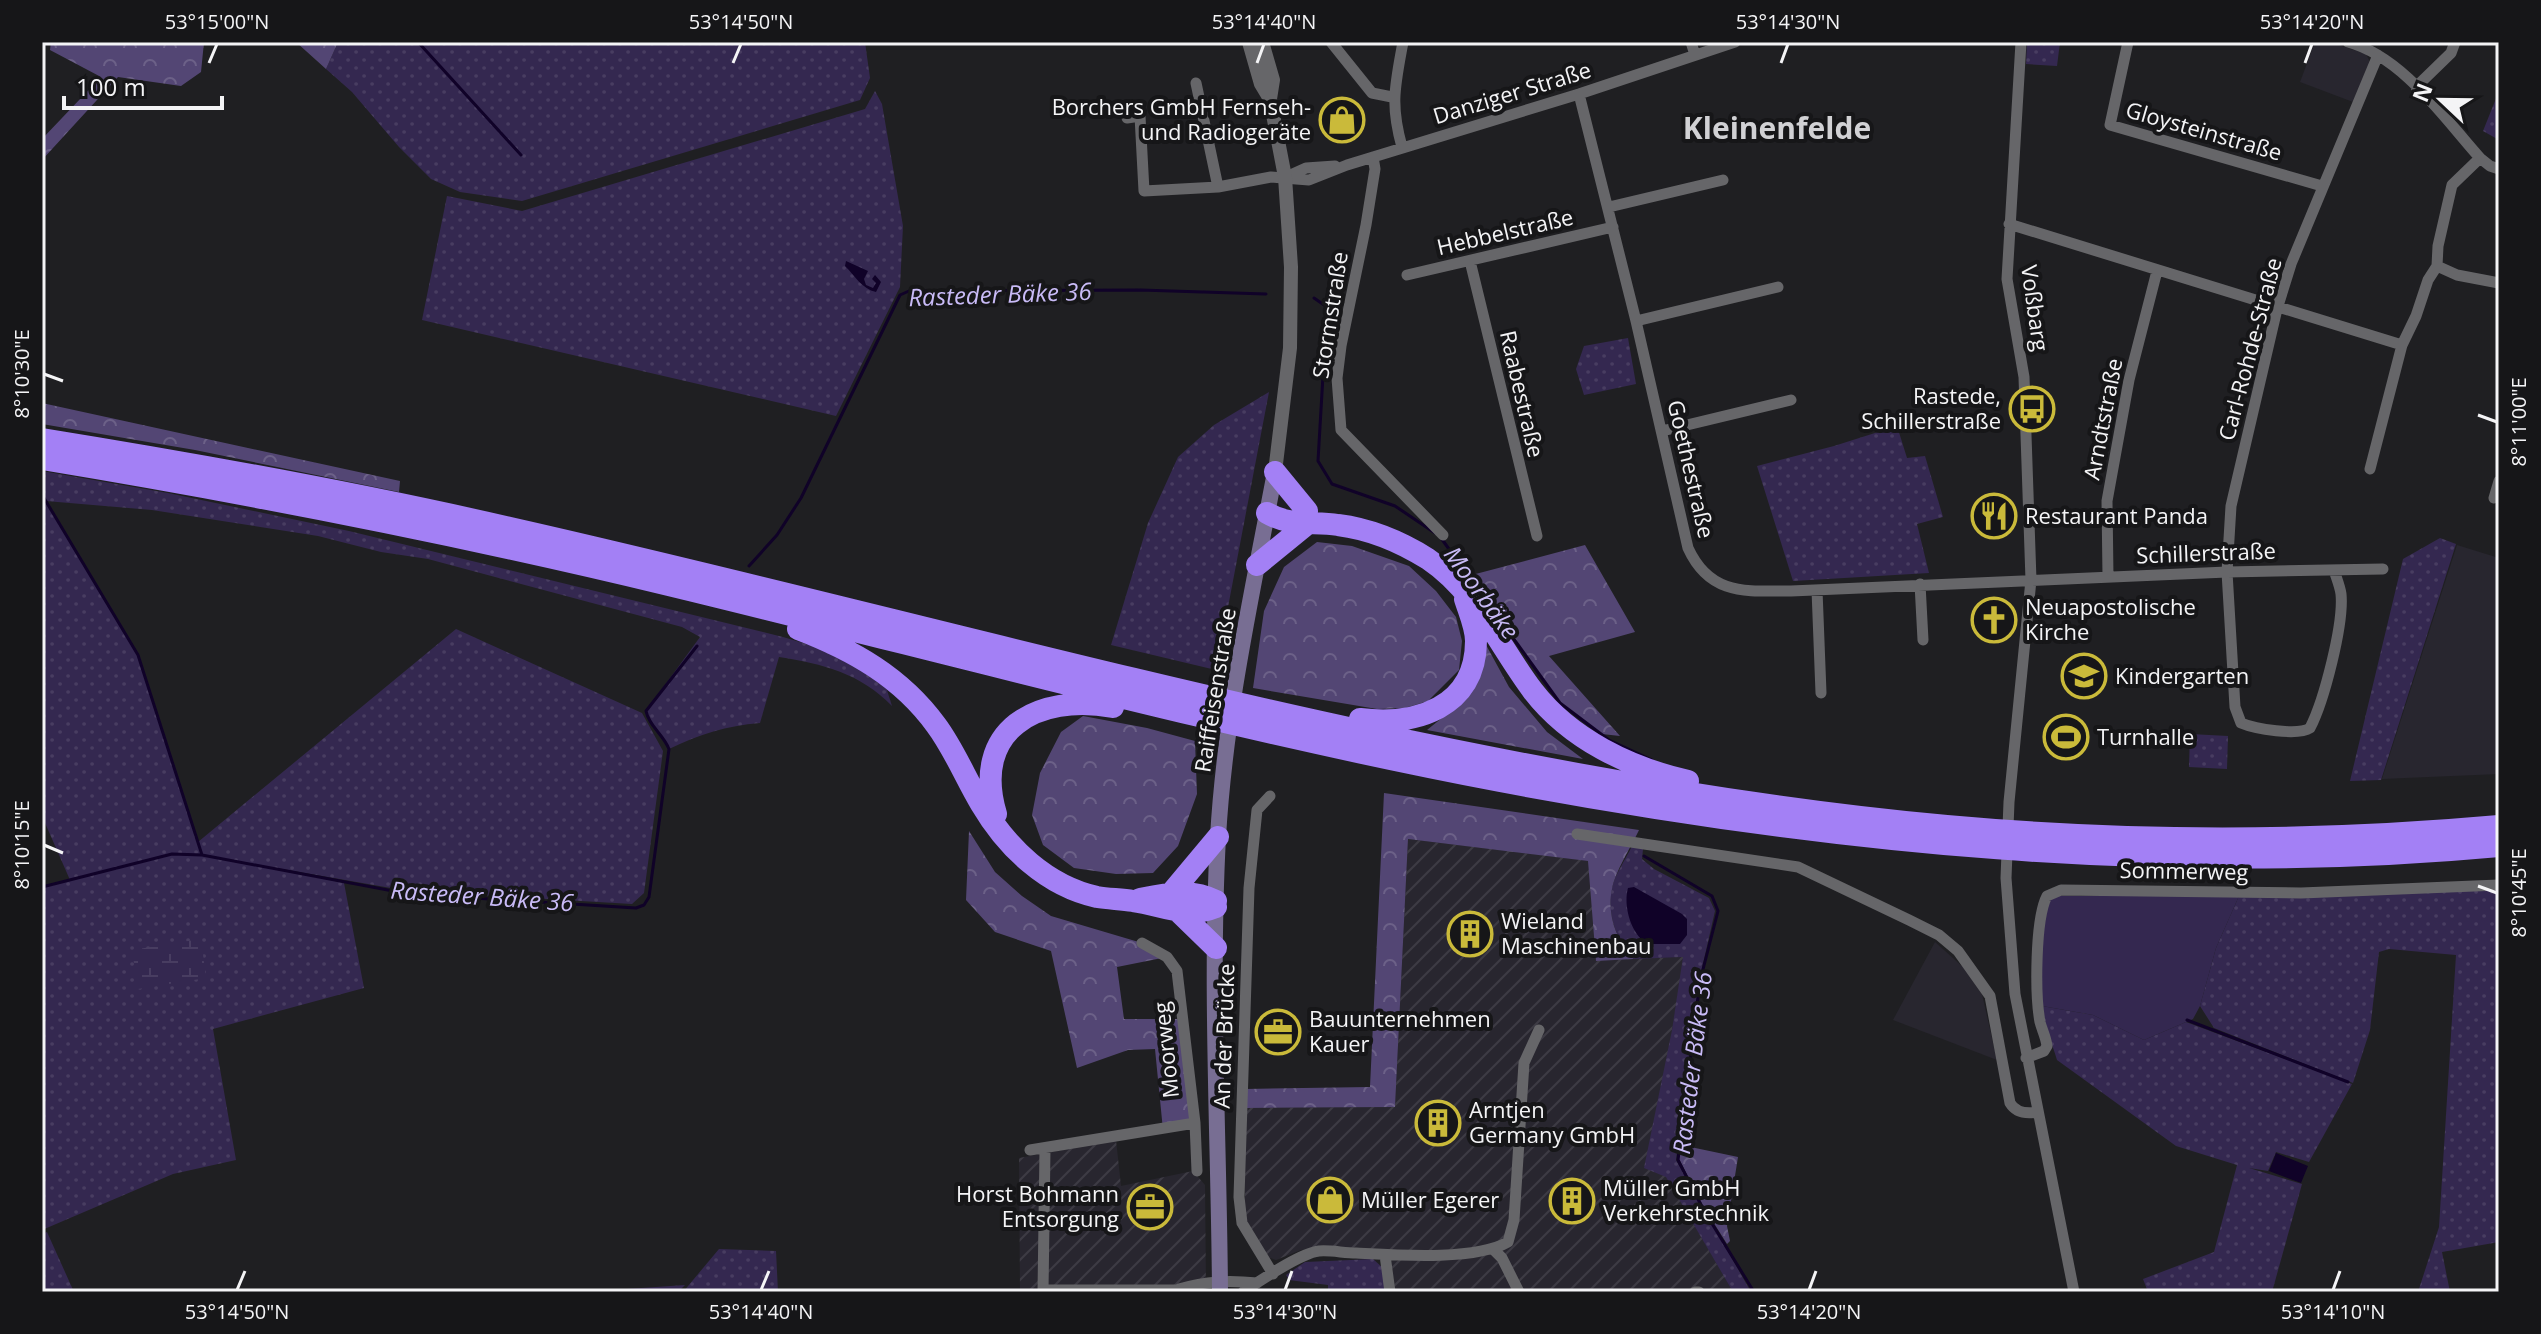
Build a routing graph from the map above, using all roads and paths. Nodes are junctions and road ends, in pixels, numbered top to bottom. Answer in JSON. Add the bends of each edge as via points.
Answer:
{"nodes":[{"id":1,"x":1249,"y":42,"type":"edge"},
{"id":2,"x":1262,"y":42,"type":"edge"},
{"id":3,"x":1331,"y":42,"type":"edge"},
{"id":4,"x":1403,"y":42,"type":"edge"},
{"id":5,"x":1691,"y":42,"type":"edge"},
{"id":6,"x":1735,"y":42,"type":"edge"},
{"id":7,"x":2021,"y":42,"type":"edge"},
{"id":8,"x":2128,"y":42,"type":"edge"},
{"id":9,"x":2348,"y":42,"type":"edge"},
{"id":10,"x":2455,"y":42,"type":"edge"},
{"id":11,"x":1695,"y":55,"type":"junction"},
{"id":12,"x":2378,"y":55,"type":"junction"},
{"id":13,"x":1196,"y":83,"type":"dead end"},
{"id":14,"x":2416,"y":87,"type":"junction"},
{"id":15,"x":1579,"y":94,"type":"junction"},
{"id":16,"x":1392,"y":97,"type":"junction"},
{"id":17,"x":1270,"y":99,"type":"junction"},
{"id":18,"x":1127,"y":118,"type":"dead end"},
{"id":19,"x":1402,"y":147,"type":"junction"},
{"id":20,"x":1373,"y":157,"type":"junction"},
{"id":21,"x":2480,"y":158,"type":"junction"},
{"id":22,"x":2499,"y":169,"type":"edge"},
{"id":23,"x":1285,"y":177,"type":"junction"},
{"id":24,"x":1723,"y":180,"type":"dead end"},
{"id":25,"x":2322,"y":186,"type":"junction"},
{"id":26,"x":1218,"y":187,"type":"junction"},
{"id":27,"x":1609,"y":207,"type":"junction"},
{"id":28,"x":2009,"y":224,"type":"junction"},
{"id":29,"x":1613,"y":227,"type":"junction"},
{"id":30,"x":1470,"y":261,"type":"junction"},
{"id":31,"x":2437,"y":266,"type":"junction"},
{"id":32,"x":2157,"y":271,"type":"junction"},
{"id":33,"x":1407,"y":275,"type":"dead end"},
{"id":34,"x":2499,"y":283,"type":"edge"},
{"id":35,"x":1778,"y":287,"type":"dead end"},
{"id":36,"x":2277,"y":309,"type":"junction"},
{"id":37,"x":1636,"y":321,"type":"junction"},
{"id":38,"x":2402,"y":345,"type":"junction"},
{"id":39,"x":1791,"y":400,"type":"dead end"},
{"id":40,"x":1662,"y":431,"type":"junction"},
{"id":41,"x":42,"y":439,"type":"edge"},
{"id":42,"x":42,"y":459,"type":"edge"},
{"id":43,"x":2370,"y":469,"type":"dead end"},
{"id":44,"x":1275,"y":472,"type":"junction"},
{"id":45,"x":2499,"y":481,"type":"edge"},
{"id":46,"x":2494,"y":498,"type":"dead end"},
{"id":47,"x":1268,"y":510,"type":"junction"},
{"id":48,"x":1307,"y":518,"type":"junction"},
{"id":49,"x":1443,"y":535,"type":"dead end"},
{"id":50,"x":1537,"y":536,"type":"dead end"},
{"id":51,"x":1257,"y":565,"type":"junction"},
{"id":52,"x":2383,"y":569,"type":"dead end"},
{"id":53,"x":2334,"y":570,"type":"junction"},
{"id":54,"x":2227,"y":572,"type":"junction"},
{"id":55,"x":2108,"y":577,"type":"junction"},
{"id":56,"x":2031,"y":580,"type":"junction"},
{"id":57,"x":667,"y":584,"type":"junction"},
{"id":58,"x":1920,"y":584,"type":"junction"},
{"id":59,"x":1462,"y":590,"type":"junction"},
{"id":60,"x":1817,"y":590,"type":"junction"},
{"id":61,"x":1923,"y":640,"type":"dead end"},
{"id":62,"x":1821,"y":693,"type":"dead end"},
{"id":63,"x":1247,"y":716,"type":"junction"},
{"id":64,"x":1270,"y":796,"type":"dead end"},
{"id":65,"x":1863,"y":817,"type":"junction"},
{"id":66,"x":2499,"y":826,"type":"edge"},
{"id":67,"x":1002,"y":831,"type":"junction"},
{"id":68,"x":1577,"y":834,"type":"dead end"},
{"id":69,"x":1218,"y":837,"type":"junction"},
{"id":70,"x":2499,"y":846,"type":"edge"},
{"id":71,"x":2499,"y":885,"type":"edge"},
{"id":72,"x":1176,"y":902,"type":"junction"},
{"id":73,"x":1216,"y":904,"type":"junction"},
{"id":74,"x":1142,"y":943,"type":"dead end"},
{"id":75,"x":1216,"y":948,"type":"junction"},
{"id":76,"x":1539,"y":1030,"type":"dead end"},
{"id":77,"x":2026,"y":1058,"type":"junction"},
{"id":78,"x":2038,"y":1112,"type":"junction"},
{"id":79,"x":1195,"y":1123,"type":"junction"},
{"id":80,"x":1045,"y":1149,"type":"junction"},
{"id":81,"x":1030,"y":1150,"type":"dead end"},
{"id":82,"x":1197,"y":1171,"type":"dead end"},
{"id":83,"x":1494,"y":1250,"type":"junction"},
{"id":84,"x":1385,"y":1255,"type":"junction"},
{"id":85,"x":1273,"y":1274,"type":"junction"},
{"id":86,"x":1257,"y":1283,"type":"junction"},
{"id":87,"x":1220,"y":1286,"type":"edge"},
{"id":88,"x":1043,"y":1291,"type":"edge"},
{"id":89,"x":1183,"y":1291,"type":"edge"},
{"id":90,"x":1243,"y":1292,"type":"edge"},
{"id":91,"x":1390,"y":1292,"type":"edge"},
{"id":92,"x":1519,"y":1292,"type":"edge"},
{"id":93,"x":2074,"y":1292,"type":"edge"}],
"edges":[{"from":1,"to":17,"type":"street","name":"Raiffeisenstraße"},
{"from":2,"to":17,"type":"street","name":"Raiffeisenstraße","via":[[1273,80]]},
{"from":3,"to":16,"type":"street","via":[[1372,93]]},
{"from":4,"to":16,"type":"street"},
{"from":5,"to":11,"type":"street"},
{"from":6,"to":11,"type":"street","name":"Danziger Straße"},
{"from":7,"to":28,"type":"street","name":"Voßbarg"},
{"from":8,"to":25,"type":"street","name":"Gloysteinstraße","via":[[2110,125]]},
{"from":9,"to":12,"type":"street"},
{"from":10,"to":14,"type":"street","via":[[2451,53]]},
{"from":11,"to":15,"type":"street","name":"Danziger Straße"},
{"from":12,"to":14,"type":"street"},
{"from":12,"to":25,"type":"street","name":"Carl-Rohde-Straße"},
{"from":13,"to":26,"type":"street"},
{"from":14,"to":21,"type":"street"},
{"from":15,"to":19,"type":"street","name":"Danziger Straße"},
{"from":15,"to":27,"type":"street","name":"Goethestraße"},
{"from":16,"to":19,"type":"street"},
{"from":17,"to":23,"type":"street","name":"Raiffeisenstraße"},
{"from":18,"to":26,"type":"street","name":"Danziger Straße","via":[[1140,116],[1144,191]]},
{"from":19,"to":20,"type":"street","name":"Danziger Straße"},
{"from":20,"to":23,"type":"street","name":"Danziger Straße","via":[[1309,180]]},
{"from":20,"to":49,"type":"street","name":"Stormstraße","via":[[1366,225],[1337,378],[1341,430]]},
{"from":21,"to":22,"type":"street"},
{"from":21,"to":31,"type":"street","via":[[2452,185]]},
{"from":23,"to":26,"type":"street","name":"Danziger Straße"},
{"from":23,"to":44,"type":"street","name":"Raiffeisenstraße","via":[[1291,313]]},
{"from":24,"to":27,"type":"street"},
{"from":25,"to":36,"type":"street","name":"Carl-Rohde-Straße"},
{"from":27,"to":29,"type":"street","name":"Goethestraße"},
{"from":28,"to":32,"type":"street"},
{"from":28,"to":56,"type":"street","name":"Voßbarg","via":[[2007,279],[2024,377]]},
{"from":29,"to":30,"type":"street","name":"Hebbelstraße"},
{"from":29,"to":37,"type":"street","name":"Goethestraße"},
{"from":30,"to":33,"type":"street","name":"Hebbelstraße"},
{"from":30,"to":50,"type":"street","name":"Raabestraße"},
{"from":31,"to":34,"type":"street"},
{"from":31,"to":38,"type":"street"},
{"from":32,"to":36,"type":"street"},
{"from":32,"to":55,"type":"street","name":"Arndtstraße","via":[[2129,380],[2107,501]]},
{"from":35,"to":37,"type":"street"},
{"from":36,"to":38,"type":"street"},
{"from":36,"to":54,"type":"street","name":"Carl-Rohde-Straße","via":[[2231,506]]},
{"from":37,"to":40,"type":"street","name":"Goethestraße"},
{"from":38,"to":43,"type":"street"},
{"from":39,"to":40,"type":"street"},
{"from":40,"to":60,"type":"street","name":"Goethestraße","via":[[1688,548],[1704,572],[1715,582],[1745,591]]},
{"from":41,"to":63,"type":"highway","via":[[354,494],[519,530]]},
{"from":42,"to":57,"type":"highway","via":[[351,514]]},
{"from":44,"to":47,"type":"main road","name":"Raiffeisenstraße"},
{"from":44,"to":48,"type":"highway"},
{"from":45,"to":46,"type":"street"},
{"from":47,"to":48,"type":"highway","via":[[1277,519]]},
{"from":47,"to":51,"type":"main road","name":"Raiffeisenstraße"},
{"from":48,"to":51,"type":"highway"},
{"from":48,"to":59,"type":"highway","via":[[1401,544],[1431,561]]},
{"from":51,"to":69,"type":"main road","name":"Raiffeisenstraße","via":[[1239,659]]},
{"from":52,"to":53,"type":"street","name":"Schillerstraße"},
{"from":53,"to":54,"type":"street","name":"Schillerstraße"},
{"from":53,"to":54,"type":"street","name":"Carl-Rohde-Straße","via":[[2341,592],[2338,630],[2314,721],[2308,730],[2298,732],[2252,727],[2238,720]]},
{"from":54,"to":55,"type":"street","name":"Schillerstraße"},
{"from":55,"to":56,"type":"street","name":"Schillerstraße"},
{"from":56,"to":58,"type":"street","name":"Goethestraße"},
{"from":56,"to":77,"type":"street","name":"Voßbarg","via":[[2006,878]]},
{"from":57,"to":63,"type":"highway"},
{"from":57,"to":67,"type":"highway","via":[[681,598],[772,619],[828,641],[889,675],[937,726],[983,808]]},
{"from":58,"to":60,"type":"street","name":"Goethestraße"},
{"from":58,"to":61,"type":"street"},
{"from":59,"to":63,"type":"highway","via":[[1476,639],[1474,657],[1463,686],[1442,707],[1393,722],[1273,703]]},
{"from":59,"to":65,"type":"highway","via":[[1534,692],[1555,715],[1605,750],[1675,778],[1843,805]]},
{"from":60,"to":62,"type":"street"},
{"from":63,"to":65,"type":"highway","via":[[1612,781]]},
{"from":63,"to":67,"type":"highway","via":[[1204,725],[1079,703],[1026,716],[993,756],[989,775]]},
{"from":63,"to":70,"type":"highway","via":[[1413,763],[1622,803],[1938,845],[2189,858]]},
{"from":64,"to":85,"type":"street","name":"An der Brücke","via":[[1257,810],[1249,888],[1239,1197],[1242,1223]]},
{"from":65,"to":66,"type":"highway","via":[[2044,833],[2189,838],[2326,837]]},
{"from":67,"to":72,"type":"highway","via":[[1054,881],[1094,896]]},
{"from":68,"to":78,"type":"street","via":[[1798,867],[1939,935],[1958,951],[1990,996],[2013,1109]]},
{"from":69,"to":72,"type":"highway"},
{"from":69,"to":73,"type":"main road","name":"Raiffeisenstraße"},
{"from":71,"to":77,"type":"street","name":"Sommerweg","via":[[2301,893],[2061,890],[2047,896],[2041,907],[2039,1006],[2047,1046]]},
{"from":72,"to":73,"type":"highway","via":[[1206,911]]},
{"from":72,"to":75,"type":"highway"},
{"from":73,"to":75,"type":"main road","name":"Raiffeisenstraße"},
{"from":74,"to":79,"type":"street","name":"Moorweg","via":[[1167,957],[1177,971]]},
{"from":75,"to":87,"type":"main road","name":"Raiffeisenstraße"},
{"from":76,"to":83,"type":"street","via":[[1524,1063],[1514,1220],[1508,1242]]},
{"from":77,"to":78,"type":"street","name":"Voßbarg"},
{"from":78,"to":93,"type":"street","name":"Voßbarg"},
{"from":79,"to":80,"type":"street","name":"Moorweg"},
{"from":79,"to":82,"type":"street","name":"Moorweg"},
{"from":80,"to":81,"type":"street","name":"Moorweg"},
{"from":80,"to":88,"type":"street"},
{"from":83,"to":84,"type":"street"},
{"from":83,"to":92,"type":"street"},
{"from":84,"to":85,"type":"street","via":[[1318,1251]]},
{"from":84,"to":91,"type":"street"},
{"from":85,"to":86,"type":"street"},
{"from":86,"to":87,"type":"street"},
{"from":86,"to":90,"type":"street"},
{"from":87,"to":89,"type":"street","via":[[1205,1281]]},
{"from":88,"to":89,"type":"street"}]}
